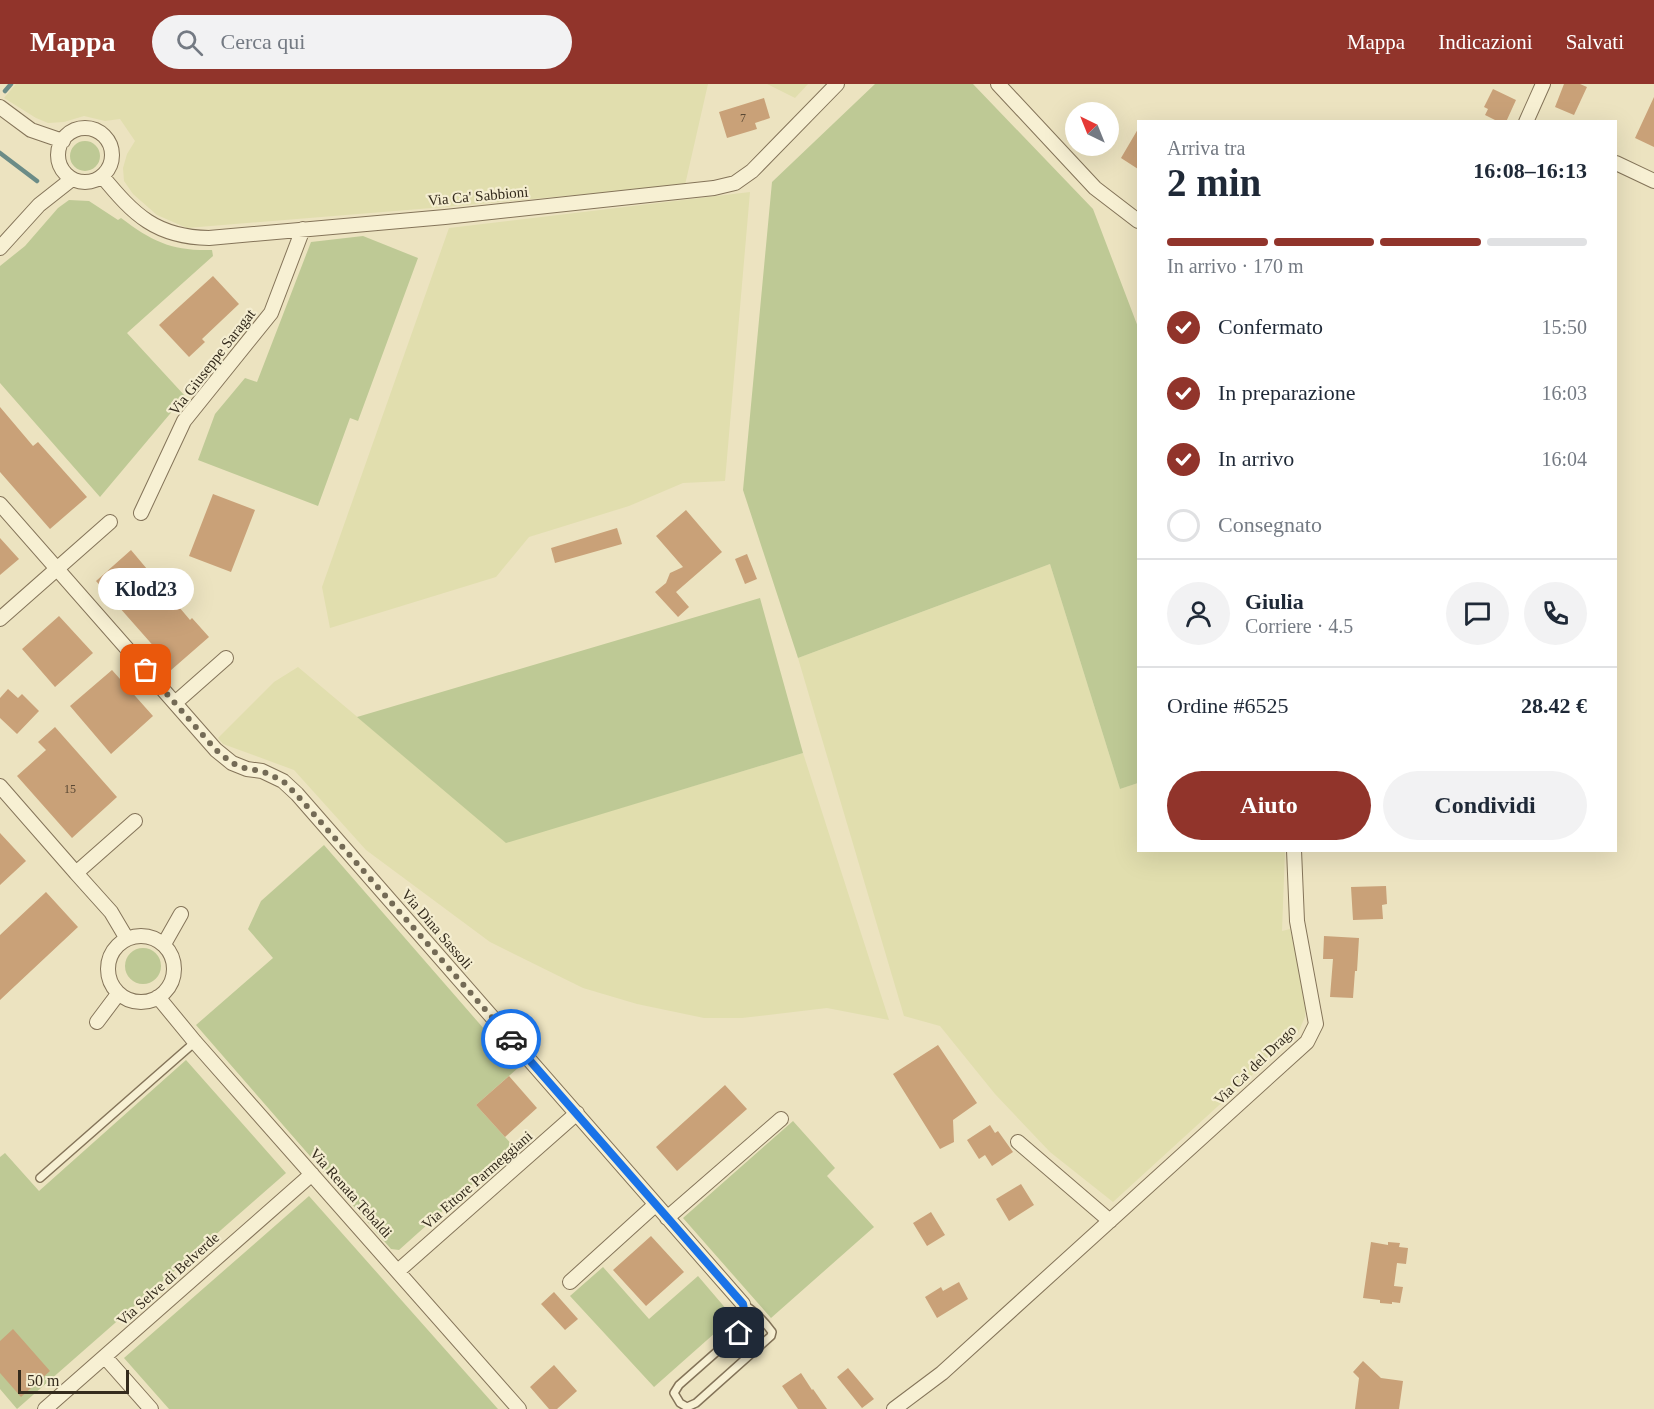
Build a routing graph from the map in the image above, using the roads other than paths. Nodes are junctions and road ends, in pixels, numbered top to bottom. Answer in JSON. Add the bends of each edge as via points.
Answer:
{"nodes":[{"id":1,"x":837,"y":84,"type":"edge"},
{"id":2,"x":998,"y":84,"type":"edge"},
{"id":3,"x":1543,"y":84,"type":"edge"},
{"id":4,"x":0,"y":107,"type":"edge"},
{"id":5,"x":1527,"y":120,"type":"edge"},
{"id":6,"x":63,"y":141,"type":"junction"},
{"id":7,"x":1617,"y":162,"type":"edge"},
{"id":8,"x":102,"y":176,"type":"junction"},
{"id":9,"x":72,"y":178,"type":"junction"},
{"id":10,"x":1654,"y":181,"type":"edge"},
{"id":11,"x":1137,"y":220,"type":"edge"},
{"id":12,"x":303,"y":229,"type":"junction"},
{"id":13,"x":0,"y":248,"type":"edge"},
{"id":14,"x":0,"y":504,"type":"edge"},
{"id":15,"x":141,"y":513,"type":"dead end"},
{"id":16,"x":110,"y":522,"type":"dead end"},
{"id":17,"x":57,"y":569,"type":"junction"},
{"id":18,"x":0,"y":619,"type":"edge"},
{"id":19,"x":226,"y":658,"type":"dead end"},
{"id":20,"x":175,"y":703,"type":"junction"},
{"id":21,"x":0,"y":786,"type":"edge"},
{"id":22,"x":135,"y":822,"type":"dead end"},
{"id":23,"x":1294,"y":852,"type":"edge"},
{"id":24,"x":76,"y":873,"type":"junction"},
{"id":25,"x":181,"y":914,"type":"dead end"},
{"id":26,"x":127,"y":939,"type":"junction"},
{"id":27,"x":164,"y":944,"type":"junction"},
{"id":28,"x":118,"y":994,"type":"junction"},
{"id":29,"x":158,"y":997,"type":"junction"},
{"id":30,"x":97,"y":1022,"type":"dead end"},
{"id":31,"x":195,"y":1042,"type":"junction"},
{"id":32,"x":577,"y":1113,"type":"junction"},
{"id":33,"x":781,"y":1119,"type":"dead end"},
{"id":34,"x":1018,"y":1142,"type":"dead end"},
{"id":35,"x":312,"y":1174,"type":"junction"},
{"id":36,"x":40,"y":1178,"type":"dead end"},
{"id":37,"x":656,"y":1205,"type":"junction"},
{"id":38,"x":667,"y":1218,"type":"junction"},
{"id":39,"x":1110,"y":1221,"type":"junction"},
{"id":40,"x":398,"y":1271,"type":"junction"},
{"id":41,"x":570,"y":1282,"type":"dead end"},
{"id":42,"x":743,"y":1304,"type":"junction"},
{"id":43,"x":105,"y":1357,"type":"junction"},
{"id":44,"x":45,"y":1409,"type":"edge"},
{"id":45,"x":151,"y":1409,"type":"edge"},
{"id":46,"x":519,"y":1409,"type":"edge"},
{"id":47,"x":894,"y":1409,"type":"edge"}],
"edges":[{"from":1,"to":12,"type":"street","name":"Via Ca' Sabbioni","via":[[752,171],[735,183],[686,192],[445,218]]},
{"from":2,"to":11,"type":"street","via":[[1095,188]]},
{"from":3,"to":5,"type":"street"},
{"from":4,"to":6,"type":"street","via":[[31,130]]},
{"from":6,"to":8,"type":"street","via":[[77,129],[96,130],[104,135],[112,161]]},
{"from":6,"to":9,"type":"street","via":[[59,148],[60,166]]},
{"from":7,"to":10,"type":"street"},
{"from":8,"to":9,"type":"street","via":[[87,182]]},
{"from":8,"to":12,"type":"street","name":"Via Ca' Sabbioni","via":[[128,207],[156,226],[186,237]]},
{"from":9,"to":13,"type":"street","via":[[39,205]]},
{"from":12,"to":15,"type":"street","name":"Via Giuseppe Saragat","via":[[271,313],[184,421]]},
{"from":14,"to":17,"type":"street","name":"Via Dina Sassoli"},
{"from":16,"to":17,"type":"street"},
{"from":17,"to":18,"type":"street"},
{"from":17,"to":20,"type":"street","name":"Via Dina Sassoli"},
{"from":19,"to":20,"type":"street"},
{"from":20,"to":32,"type":"street","name":"Via Dina Sassoli","via":[[232,763],[283,781],[297,795]]},
{"from":21,"to":24,"type":"street"},
{"from":22,"to":24,"type":"street"},
{"from":23,"to":39,"type":"street","name":"Via Ca' del Drago","via":[[1297,921],[1316,1024],[1307,1042]]},
{"from":24,"to":26,"type":"street","via":[[111,912]]},
{"from":25,"to":27,"type":"street"},
{"from":26,"to":27,"type":"street","via":[[146,936]]},
{"from":26,"to":28,"type":"street","via":[[116,946],[109,958],[107,971]]},
{"from":27,"to":29,"type":"street","via":[[171,954],[173,978]]},
{"from":28,"to":29,"type":"street","via":[[131,1001],[145,1002]]},
{"from":28,"to":30,"type":"street"},
{"from":29,"to":31,"type":"street","name":"Via Renata Tebaldi"},
{"from":31,"to":35,"type":"street","name":"Via Renata Tebaldi"},
{"from":31,"to":36,"type":"lane"},
{"from":32,"to":37,"type":"street","name":"Via Dina Sassoli"},
{"from":32,"to":40,"type":"street","name":"Via Ettore Parmeggiani"},
{"from":33,"to":38,"type":"street"},
{"from":34,"to":39,"type":"street"},
{"from":35,"to":40,"type":"street","name":"Via Renata Tebaldi"},
{"from":35,"to":43,"type":"street","name":"Via Selve di Belverde"},
{"from":37,"to":38,"type":"street","name":"Via Dina Sassoli"},
{"from":37,"to":41,"type":"street"},
{"from":38,"to":42,"type":"street","name":"Via Dina Sassoli"},
{"from":39,"to":47,"type":"street","name":"Via Ca' del Drago","via":[[942,1373]]},
{"from":40,"to":46,"type":"street","name":"Via Renata Tebaldi"},
{"from":42,"to":42,"type":"lane","name":"Via Dina Sassoli","via":[[747,1325],[679,1385],[674,1393],[680,1403],[687,1407],[696,1403],[771,1336],[768,1326]]},
{"from":43,"to":44,"type":"street","name":"Via Selve di Belverde"},
{"from":43,"to":45,"type":"street"}]}
